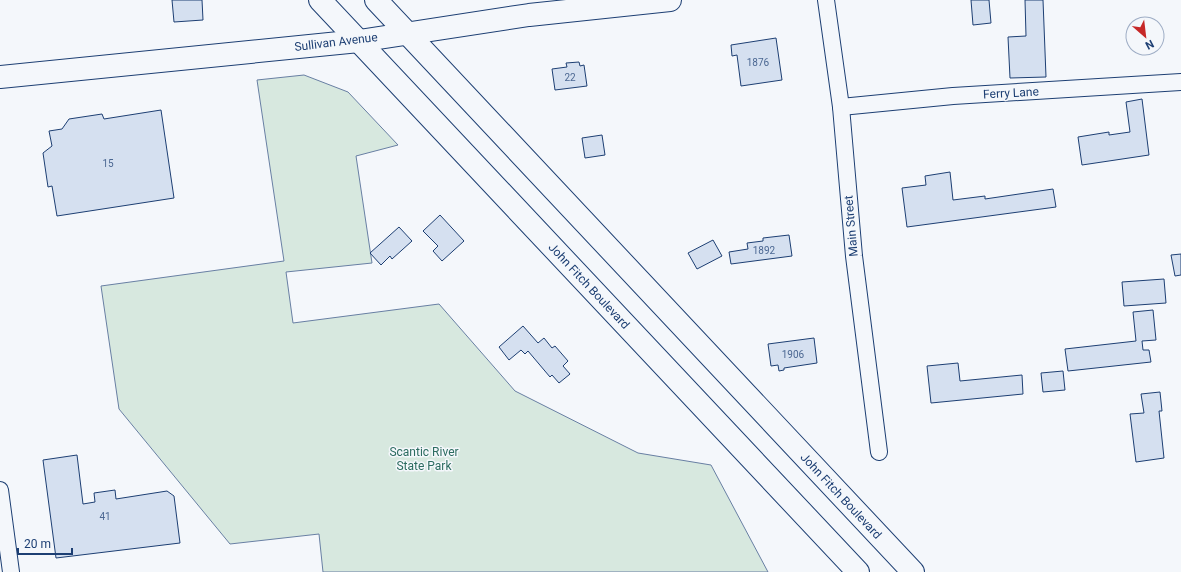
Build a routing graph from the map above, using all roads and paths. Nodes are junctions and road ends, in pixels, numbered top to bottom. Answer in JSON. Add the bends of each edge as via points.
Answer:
{"nodes":[{"id":1,"x":320,"y":0,"type":"edge"},
{"id":2,"x":376,"y":0,"type":"edge"},
{"id":3,"x":670,"y":0,"type":"edge"},
{"id":4,"x":826,"y":0,"type":"edge"},
{"id":5,"x":408,"y":33,"type":"junction"},
{"id":6,"x":359,"y":41,"type":"junction"},
{"id":7,"x":0,"y":77,"type":"edge"},
{"id":8,"x":1181,"y":82,"type":"edge"},
{"id":9,"x":841,"y":107,"type":"junction"},
{"id":10,"x":879,"y":452,"type":"dead end"},
{"id":11,"x":0,"y":490,"type":"edge"},
{"id":12,"x":11,"y":572,"type":"edge"},
{"id":13,"x":858,"y":572,"type":"edge"},
{"id":14,"x":913,"y":572,"type":"edge"}],
"edges":[{"from":1,"to":6,"type":"main road","name":"John Fitch Boulevard"},
{"from":2,"to":5,"type":"main road","name":"John Fitch Boulevard"},
{"from":3,"to":5,"type":"main road","name":"Sullivan Avenue","via":[[530,15]]},
{"from":4,"to":9,"type":"street","name":"Main Street"},
{"from":5,"to":6,"type":"main road","name":"Sullivan Avenue"},
{"from":5,"to":14,"type":"main road","name":"John Fitch Boulevard"},
{"from":6,"to":7,"type":"main road","name":"Sullivan Avenue"},
{"from":6,"to":13,"type":"main road","name":"John Fitch Boulevard"},
{"from":8,"to":9,"type":"street","name":"Ferry Lane","via":[[953,96]]},
{"from":9,"to":10,"type":"street","name":"Main Street","via":[[859,303]]},
{"from":11,"to":12,"type":"street"}]}
